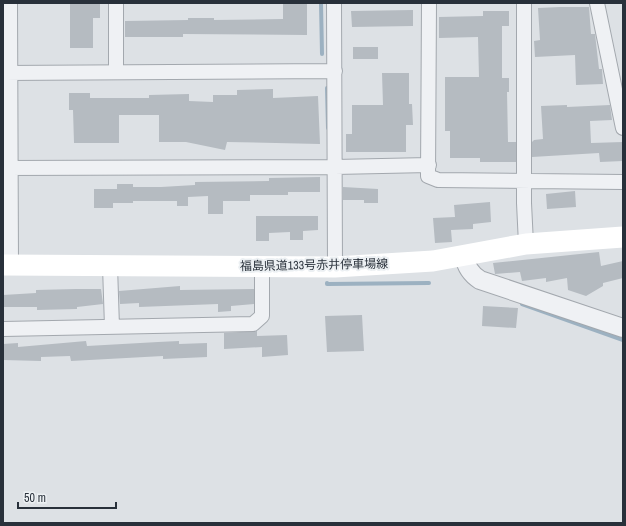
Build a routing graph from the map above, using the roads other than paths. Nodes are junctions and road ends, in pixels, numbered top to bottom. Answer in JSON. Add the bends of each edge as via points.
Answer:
{"nodes":[{"id":1,"x":10,"y":3,"type":"edge"},
{"id":2,"x":116,"y":3,"type":"edge"},
{"id":3,"x":334,"y":3,"type":"edge"},
{"id":4,"x":429,"y":3,"type":"edge"},
{"id":5,"x":524,"y":3,"type":"edge"},
{"id":6,"x":597,"y":3,"type":"edge"},
{"id":7,"x":335,"y":71,"type":"junction"},
{"id":8,"x":116,"y":72,"type":"junction"},
{"id":9,"x":7,"y":73,"type":"edge"},
{"id":10,"x":623,"y":128,"type":"edge"},
{"id":11,"x":429,"y":165,"type":"junction"},
{"id":12,"x":336,"y":167,"type":"junction"},
{"id":13,"x":7,"y":168,"type":"edge"},
{"id":14,"x":524,"y":181,"type":"junction"},
{"id":15,"x":623,"y":182,"type":"edge"},
{"id":16,"x":623,"y":237,"type":"edge"},
{"id":17,"x":526,"y":244,"type":"junction"},
{"id":18,"x":464,"y":256,"type":"junction"},
{"id":19,"x":7,"y":265,"type":"edge"},
{"id":20,"x":110,"y":266,"type":"junction"},
{"id":21,"x":262,"y":266,"type":"junction"},
{"id":22,"x":335,"y":267,"type":"junction"},
{"id":23,"x":112,"y":327,"type":"junction"},
{"id":24,"x":623,"y":328,"type":"edge"},
{"id":25,"x":3,"y":329,"type":"edge"}],
"edges":[{"from":1,"to":9,"type":"street"},
{"from":2,"to":8,"type":"street"},
{"from":3,"to":7,"type":"street"},
{"from":4,"to":11,"type":"street"},
{"from":5,"to":14,"type":"street"},
{"from":6,"to":10,"type":"street"},
{"from":7,"to":8,"type":"street"},
{"from":7,"to":12,"type":"street"},
{"from":8,"to":9,"type":"street"},
{"from":9,"to":13,"type":"street"},
{"from":11,"to":12,"type":"street"},
{"from":11,"to":14,"type":"street","via":[[428,176],[438,180]]},
{"from":12,"to":13,"type":"street"},
{"from":12,"to":22,"type":"street"},
{"from":13,"to":19,"type":"street"},
{"from":14,"to":15,"type":"street"},
{"from":14,"to":17,"type":"street"},
{"from":16,"to":17,"type":"main road","name":"福島県道133号赤井停車場線"},
{"from":17,"to":18,"type":"main road","name":"福島県道133号赤井停車場線"},
{"from":18,"to":22,"type":"main road","name":"福島県道133号赤井停車場線","via":[[433,261]]},
{"from":18,"to":24,"type":"street","via":[[471,272],[480,280]]},
{"from":19,"to":20,"type":"main road","name":"福島県道133号赤井停車場線"},
{"from":20,"to":21,"type":"main road","name":"福島県道133号赤井停車場線"},
{"from":20,"to":23,"type":"street"},
{"from":21,"to":22,"type":"main road","name":"福島県道133号赤井停車場線"},
{"from":21,"to":23,"type":"street","via":[[262,316],[253,324]]},
{"from":23,"to":25,"type":"street"}]}
